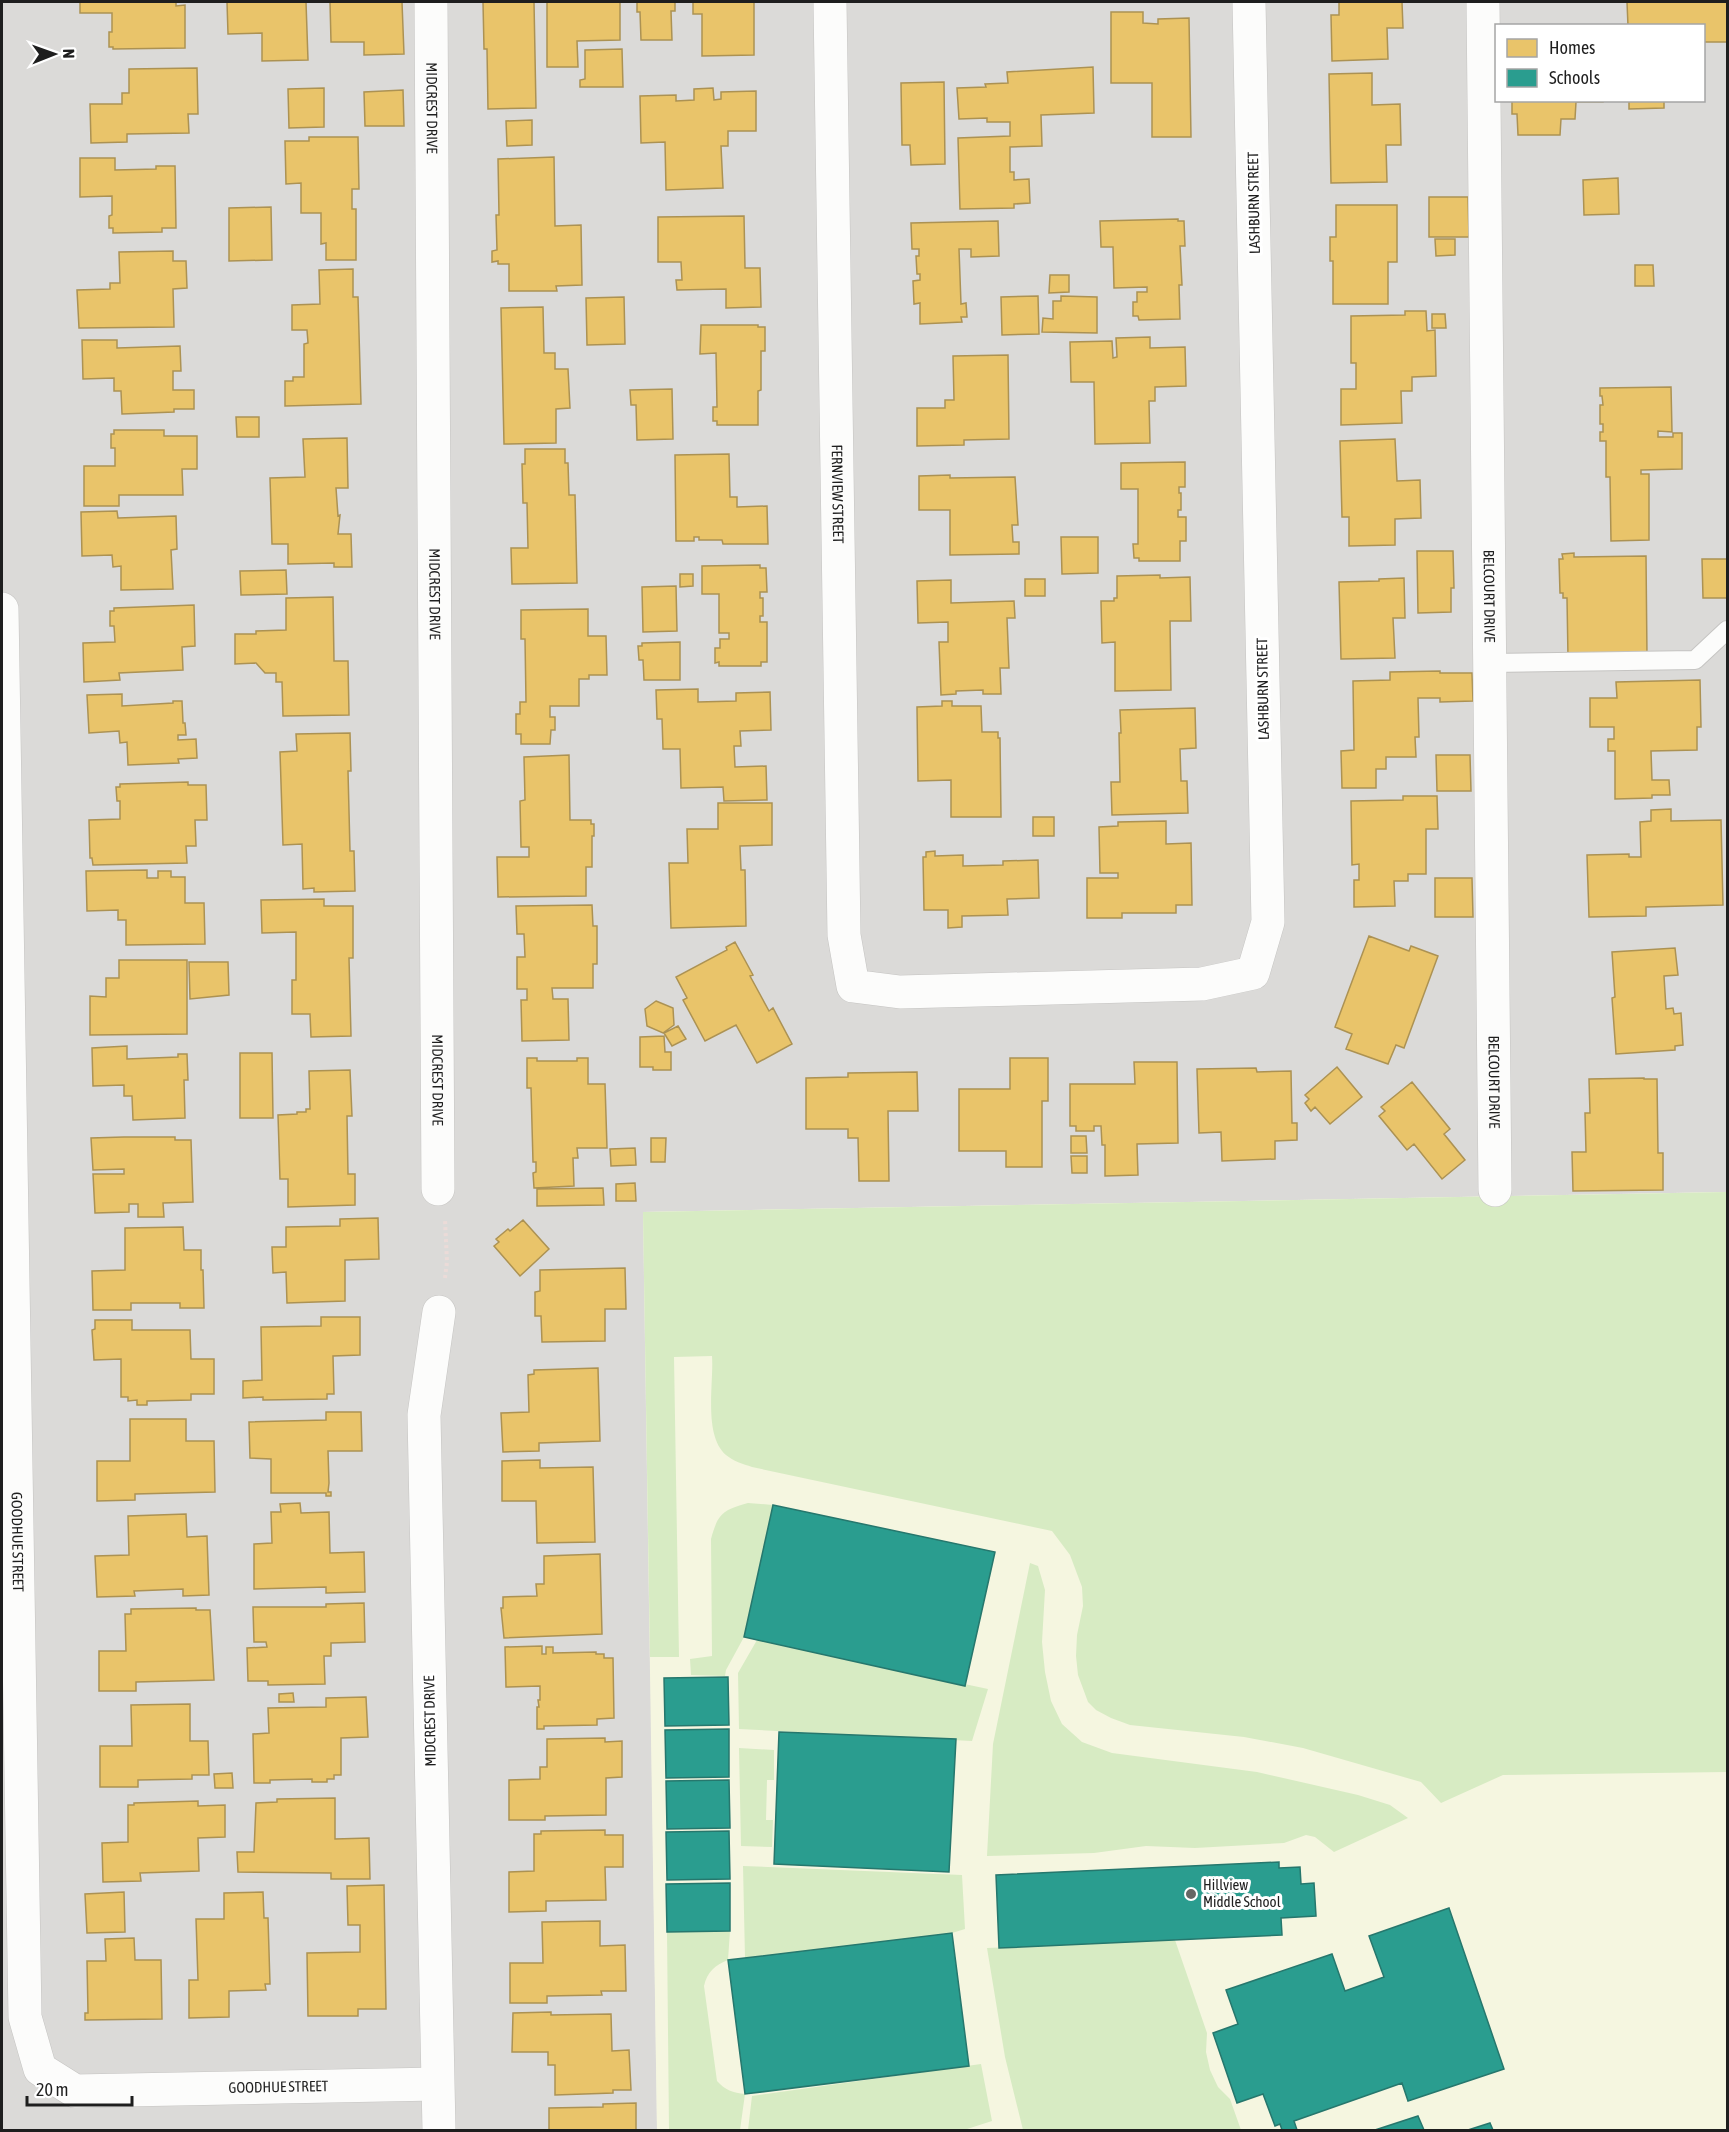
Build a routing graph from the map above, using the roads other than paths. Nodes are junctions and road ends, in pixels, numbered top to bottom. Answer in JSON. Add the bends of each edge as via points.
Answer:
{"nodes":[{"id":1,"x":431,"y":2,"type":"edge"},
{"id":2,"x":830,"y":2,"type":"edge"},
{"id":3,"x":1250,"y":2,"type":"edge"},
{"id":4,"x":1483,"y":2,"type":"edge"},
{"id":5,"x":2,"y":609,"type":"edge"},
{"id":6,"x":1726,"y":630,"type":"edge"},
{"id":7,"x":1490,"y":663,"type":"junction"},
{"id":8,"x":2,"y":723,"type":"edge"},
{"id":9,"x":853,"y":986,"type":"joint"},
{"id":10,"x":438,"y":1189,"type":"road end"},
{"id":11,"x":1495,"y":1190,"type":"dead end"},
{"id":12,"x":439,"y":1312,"type":"road end"},
{"id":13,"x":437,"y":2084,"type":"junction"},
{"id":14,"x":439,"y":2130,"type":"edge"}],
"edges":[{"from":1,"to":10,"type":"street","name":"MIDCREST DRIVE"},
{"from":2,"to":9,"type":"street","name":"FERNVIEW STREET","via":[[844,935]]},
{"from":3,"to":9,"type":"street","name":"LASHBURN STREET","via":[[1268,922],[1253,973],[1203,984],[900,992]]},
{"from":4,"to":7,"type":"street","name":"BELCOURT DRIVE"},
{"from":5,"to":8,"type":"street","name":"GOODHUE STREET"},
{"from":6,"to":7,"type":"lane","via":[[1695,660]]},
{"from":7,"to":11,"type":"street","name":"BELCOURT DRIVE"},
{"from":8,"to":13,"type":"street","name":"GOODHUE STREET","via":[[26,2017],[40,2069],[75,2091]]},
{"from":12,"to":13,"type":"street","name":"MIDCREST DRIVE","via":[[424,1415]]},
{"from":13,"to":14,"type":"street","name":"MIDCREST DRIVE"}]}
